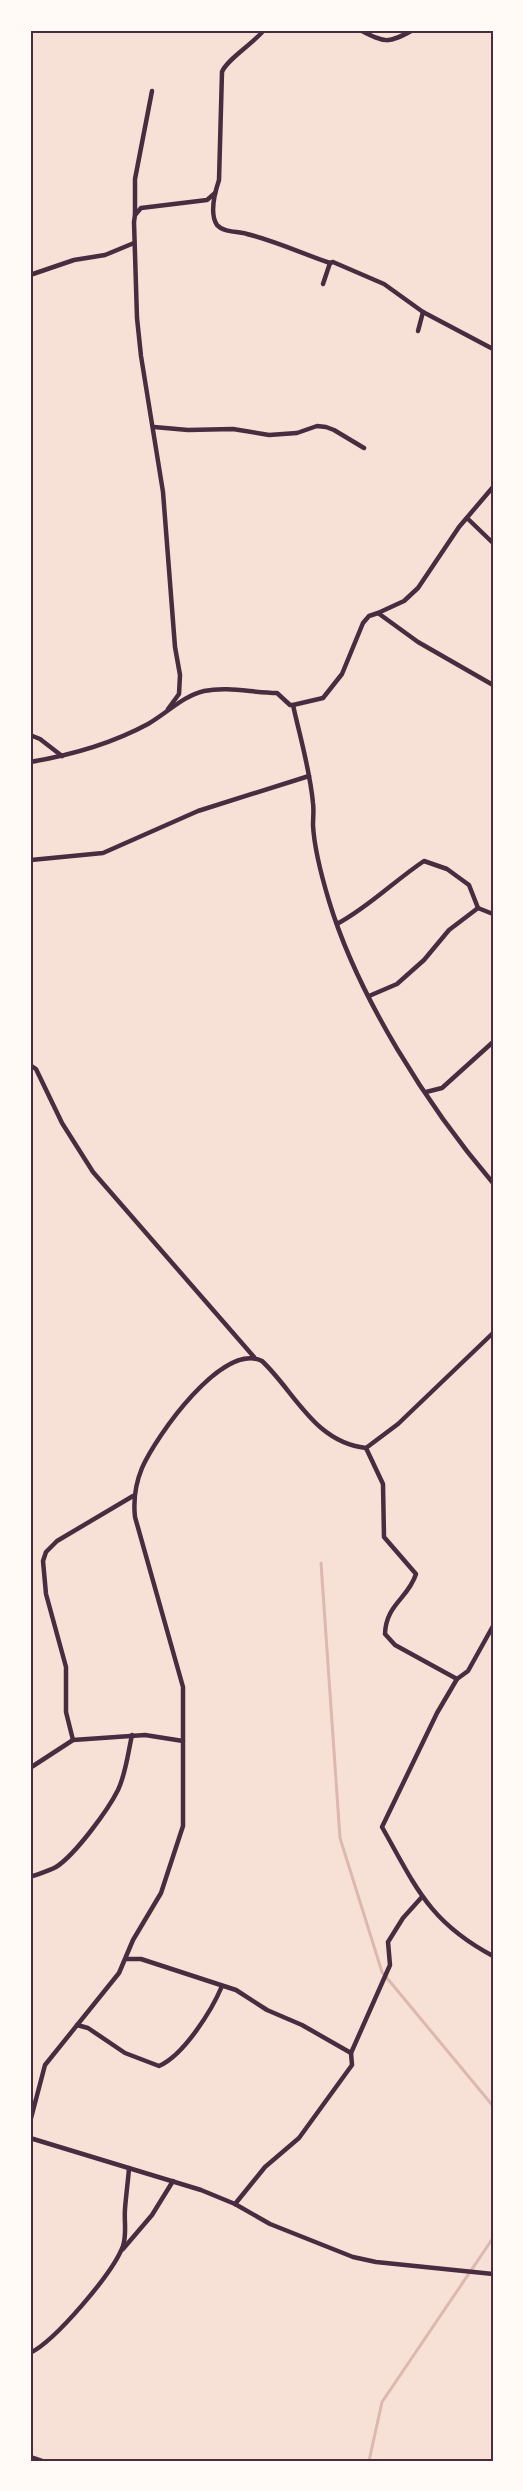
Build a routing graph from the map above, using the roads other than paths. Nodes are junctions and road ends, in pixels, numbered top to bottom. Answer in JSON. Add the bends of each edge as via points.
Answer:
{"nodes":[{"id":1,"x":264,"y":30,"type":"edge"},
{"id":2,"x":360,"y":30,"type":"edge"},
{"id":3,"x":412,"y":30,"type":"edge"},
{"id":4,"x":152,"y":92,"type":"dead end"},
{"id":5,"x":214,"y":193,"type":"junction"},
{"id":6,"x":135,"y":215,"type":"junction"},
{"id":7,"x":134,"y":243,"type":"junction"},
{"id":8,"x":330,"y":263,"type":"junction"},
{"id":9,"x":30,"y":275,"type":"edge"},
{"id":10,"x":323,"y":284,"type":"dead end"},
{"id":11,"x":423,"y":312,"type":"junction"},
{"id":12,"x":418,"y":331,"type":"dead end"},
{"id":13,"x":493,"y":349,"type":"edge"},
{"id":14,"x":153,"y":427,"type":"junction"},
{"id":15,"x":364,"y":448,"type":"dead end"},
{"id":16,"x":493,"y":487,"type":"edge"},
{"id":17,"x":467,"y":518,"type":"junction"},
{"id":18,"x":493,"y":543,"type":"edge"},
{"id":19,"x":378,"y":613,"type":"junction"},
{"id":20,"x":493,"y":685,"type":"edge"},
{"id":21,"x":293,"y":705,"type":"junction"},
{"id":22,"x":167,"y":712,"type":"junction"},
{"id":23,"x":30,"y":735,"type":"edge"},
{"id":24,"x":63,"y":756,"type":"junction"},
{"id":25,"x":30,"y":762,"type":"edge"},
{"id":26,"x":309,"y":776,"type":"junction"},
{"id":27,"x":30,"y":867,"type":"edge"},
{"id":28,"x":478,"y":908,"type":"junction"},
{"id":29,"x":493,"y":914,"type":"edge"},
{"id":30,"x":338,"y":924,"type":"junction"},
{"id":31,"x":369,"y":996,"type":"junction"},
{"id":32,"x":493,"y":1042,"type":"edge"},
{"id":33,"x":30,"y":1065,"type":"edge"},
{"id":34,"x":426,"y":1092,"type":"junction"},
{"id":35,"x":493,"y":1183,"type":"edge"},
{"id":36,"x":493,"y":1333,"type":"edge"},
{"id":37,"x":254,"y":1357,"type":"junction"},
{"id":38,"x":366,"y":1448,"type":"junction"},
{"id":39,"x":133,"y":1496,"type":"junction"},
{"id":40,"x":493,"y":1626,"type":"edge"},
{"id":41,"x":457,"y":1679,"type":"junction"},
{"id":42,"x":132,"y":1735,"type":"junction"},
{"id":43,"x":73,"y":1740,"type":"junction"},
{"id":44,"x":183,"y":1741,"type":"junction"},
{"id":45,"x":30,"y":1768,"type":"edge"},
{"id":46,"x":30,"y":1877,"type":"edge"},
{"id":47,"x":422,"y":1898,"type":"junction"},
{"id":48,"x":493,"y":1956,"type":"edge"},
{"id":49,"x":126,"y":1959,"type":"junction"},
{"id":50,"x":222,"y":1986,"type":"junction"},
{"id":51,"x":77,"y":2025,"type":"junction"},
{"id":52,"x":351,"y":2053,"type":"junction"},
{"id":53,"x":30,"y":2122,"type":"edge"},
{"id":54,"x":30,"y":2138,"type":"edge"},
{"id":55,"x":129,"y":2168,"type":"junction"},
{"id":56,"x":173,"y":2181,"type":"junction"},
{"id":57,"x":235,"y":2204,"type":"junction"},
{"id":58,"x":119,"y":2253,"type":"junction"},
{"id":59,"x":493,"y":2274,"type":"edge"},
{"id":60,"x":30,"y":2353,"type":"edge"},
{"id":61,"x":30,"y":2457,"type":"edge"},
{"id":62,"x":42,"y":2461,"type":"edge"}],
"edges":[{"from":1,"to":5,"type":"street","via":[[222,72],[219,180]]},
{"from":2,"to":3,"type":"street","via":[[389,42]]},
{"from":4,"to":6,"type":"street","via":[[135,179]]},
{"from":5,"to":6,"type":"street","via":[[207,200],[141,208]]},
{"from":5,"to":8,"type":"street","via":[[213,216],[223,230],[279,243]]},
{"from":6,"to":7,"type":"street"},
{"from":7,"to":9,"type":"street"},
{"from":7,"to":14,"type":"street","via":[[140,347]]},
{"from":8,"to":10,"type":"street"},
{"from":8,"to":11,"type":"street","via":[[384,284]]},
{"from":11,"to":12,"type":"street"},
{"from":11,"to":13,"type":"street"},
{"from":14,"to":15,"type":"street","via":[[233,429],[269,435],[297,433],[317,426],[334,429]]},
{"from":14,"to":22,"type":"street","via":[[180,675],[179,694]]},
{"from":16,"to":17,"type":"street"},
{"from":17,"to":18,"type":"street"},
{"from":17,"to":19,"type":"street","via":[[418,588],[404,601]]},
{"from":19,"to":20,"type":"street","via":[[418,642]]},
{"from":19,"to":21,"type":"street","via":[[363,623],[342,674],[323,698]]},
{"from":21,"to":22,"type":"street","via":[[277,693],[228,687],[201,692]]},
{"from":21,"to":26,"type":"street"},
{"from":22,"to":24,"type":"street","via":[[121,738]]},
{"from":23,"to":24,"type":"street"},
{"from":24,"to":25,"type":"street"},
{"from":26,"to":27,"type":"street","via":[[198,811],[103,853],[31,860]]},
{"from":26,"to":30,"type":"street","via":[[313,827]]},
{"from":28,"to":29,"type":"street"},
{"from":28,"to":30,"type":"street","via":[[469,885],[447,869],[424,861]]},
{"from":28,"to":31,"type":"street","via":[[449,930],[397,984]]},
{"from":30,"to":31,"type":"street"},
{"from":31,"to":34,"type":"street"},
{"from":32,"to":34,"type":"street","via":[[442,1088]]},
{"from":33,"to":37,"type":"street","via":[[36,1069],[62,1123],[93,1172]]},
{"from":34,"to":35,"type":"street"},
{"from":36,"to":38,"type":"street","via":[[398,1424]]},
{"from":37,"to":38,"type":"street","via":[[268,1367],[310,1418],[336,1438]]},
{"from":37,"to":39,"type":"street","via":[[241,1358],[189,1397],[143,1466]]},
{"from":38,"to":41,"type":"street","via":[[383,1484],[384,1537],[416,1574],[412,1586],[386,1619],[385,1634],[394,1645]]},
{"from":39,"to":43,"type":"street","via":[[57,1541],[43,1561],[46,1594],[66,1667],[66,1712]]},
{"from":39,"to":44,"type":"street","via":[[135,1517],[183,1687]]},
{"from":40,"to":41,"type":"street","via":[[468,1671]]},
{"from":41,"to":47,"type":"street","via":[[436,1713],[382,1827]]},
{"from":42,"to":43,"type":"street"},
{"from":42,"to":44,"type":"street"},
{"from":42,"to":46,"type":"street","via":[[118,1790],[107,1807],[75,1851],[55,1867]]},
{"from":43,"to":45,"type":"street"},
{"from":44,"to":49,"type":"street","via":[[183,1827],[161,1893]]},
{"from":47,"to":48,"type":"street","via":[[445,1925]]},
{"from":47,"to":52,"type":"street","via":[[388,1942],[390,1965]]},
{"from":49,"to":50,"type":"street","via":[[141,1959]]},
{"from":49,"to":51,"type":"street"},
{"from":50,"to":51,"type":"street","via":[[203,2022],[176,2054],[159,2066],[125,2053]]},
{"from":50,"to":52,"type":"street"},
{"from":51,"to":53,"type":"street","via":[[45,2065]]},
{"from":52,"to":57,"type":"street","via":[[352,2065],[299,2138],[265,2167]]},
{"from":54,"to":55,"type":"street"},
{"from":55,"to":56,"type":"street"},
{"from":55,"to":58,"type":"street","via":[[126,2229]]},
{"from":56,"to":57,"type":"street"},
{"from":56,"to":58,"type":"street","via":[[152,2215]]},
{"from":57,"to":59,"type":"street","via":[[270,2224],[353,2257]]},
{"from":58,"to":60,"type":"street","via":[[54,2337]]},
{"from":61,"to":62,"type":"street"}]}
